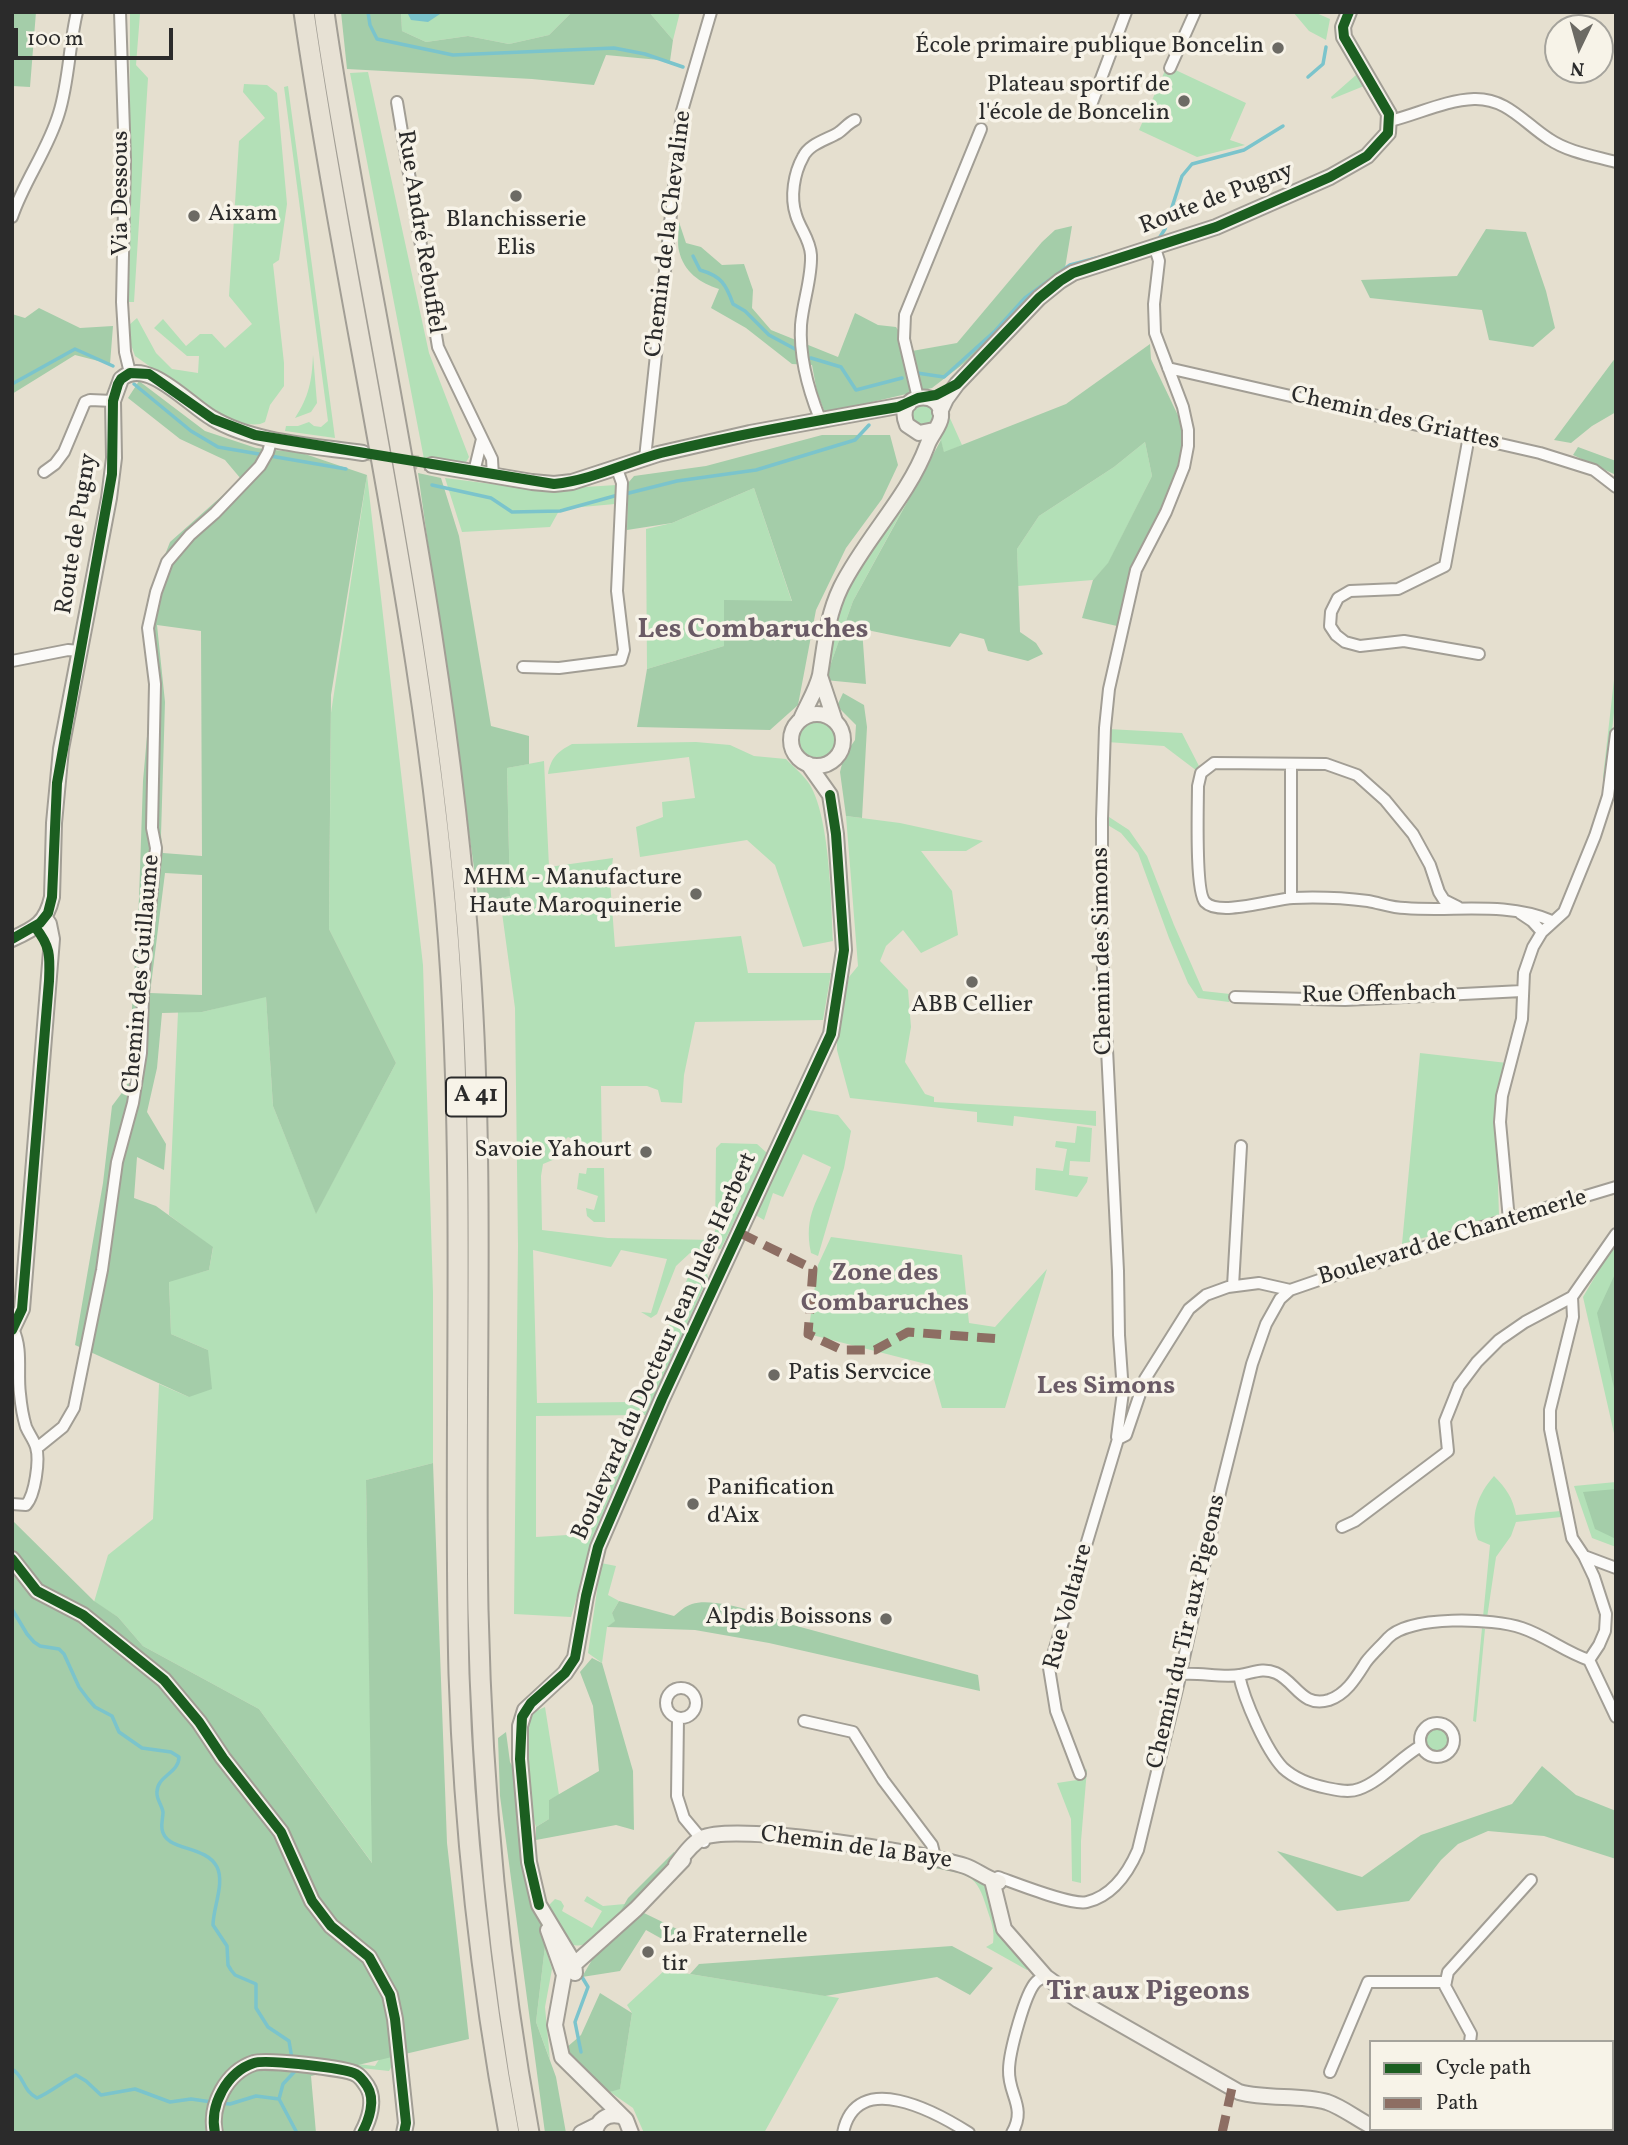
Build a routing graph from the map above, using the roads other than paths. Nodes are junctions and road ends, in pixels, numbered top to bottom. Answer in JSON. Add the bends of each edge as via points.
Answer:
{"nodes":[{"id":1,"x":77,"y":12,"type":"edge"},
{"id":2,"x":120,"y":12,"type":"edge"},
{"id":3,"x":304,"y":12,"type":"edge"},
{"id":4,"x":324,"y":12,"type":"edge"},
{"id":5,"x":711,"y":12,"type":"edge"},
{"id":6,"x":1126,"y":12,"type":"edge"},
{"id":7,"x":1195,"y":12,"type":"edge"},
{"id":8,"x":1349,"y":12,"type":"edge"},
{"id":9,"x":1170,"y":68,"type":"dead end"},
{"id":10,"x":397,"y":102,"type":"dead end"},
{"id":11,"x":1090,"y":108,"type":"dead end"},
{"id":12,"x":855,"y":120,"type":"dead end"},
{"id":13,"x":1390,"y":121,"type":"junction"},
{"id":14,"x":981,"y":129,"type":"dead end"},
{"id":15,"x":1616,"y":162,"type":"edge"},
{"id":16,"x":12,"y":217,"type":"edge"},
{"id":17,"x":1155,"y":248,"type":"junction"},
{"id":18,"x":1168,"y":368,"type":"junction"},
{"id":19,"x":130,"y":373,"type":"junction"},
{"id":20,"x":957,"y":384,"type":"junction"},
{"id":21,"x":918,"y":400,"type":"junction"},
{"id":22,"x":113,"y":401,"type":"junction"},
{"id":23,"x":873,"y":411,"type":"junction"},
{"id":24,"x":940,"y":412,"type":"junction"},
{"id":25,"x":820,"y":419,"type":"junction"},
{"id":26,"x":909,"y":426,"type":"junction"},
{"id":27,"x":934,"y":430,"type":"junction"},
{"id":28,"x":1469,"y":436,"type":"junction"},
{"id":29,"x":482,"y":439,"type":"junction"},
{"id":30,"x":268,"y":450,"type":"junction"},
{"id":31,"x":363,"y":453,"type":"tunnel mouth"},
{"id":32,"x":645,"y":458,"type":"junction"},
{"id":33,"x":432,"y":465,"type":"tunnel mouth"},
{"id":34,"x":44,"y":472,"type":"dead end"},
{"id":35,"x":474,"y":472,"type":"junction"},
{"id":36,"x":916,"y":473,"type":"junction"},
{"id":37,"x":493,"y":476,"type":"junction"},
{"id":38,"x":619,"y":476,"type":"junction"},
{"id":39,"x":1616,"y":487,"type":"edge"},
{"id":40,"x":80,"y":651,"type":"junction"},
{"id":41,"x":1479,"y":654,"type":"dead end"},
{"id":42,"x":12,"y":661,"type":"edge"},
{"id":43,"x":523,"y":667,"type":"dead end"},
{"id":44,"x":820,"y":676,"type":"junction"},
{"id":45,"x":801,"y":719,"type":"junction"},
{"id":46,"x":835,"y":721,"type":"junction"},
{"id":47,"x":1616,"y":734,"type":"edge"},
{"id":48,"x":830,"y":762,"type":"junction"},
{"id":49,"x":808,"y":764,"type":"junction"},
{"id":50,"x":1291,"y":765,"type":"junction"},
{"id":51,"x":830,"y":795,"type":"junction"},
{"id":52,"x":1439,"y":892,"type":"junction"},
{"id":53,"x":1291,"y":898,"type":"junction"},
{"id":54,"x":1426,"y":908,"type":"junction"},
{"id":55,"x":1458,"y":908,"type":"junction"},
{"id":56,"x":1514,"y":910,"type":"junction"},
{"id":57,"x":1552,"y":921,"type":"junction"},
{"id":58,"x":40,"y":923,"type":"junction"},
{"id":59,"x":1542,"y":932,"type":"junction"},
{"id":60,"x":12,"y":939,"type":"edge"},
{"id":61,"x":1522,"y":991,"type":"junction"},
{"id":62,"x":1235,"y":997,"type":"dead end"},
{"id":63,"x":1241,"y":1146,"type":"dead end"},
{"id":64,"x":1616,"y":1187,"type":"edge"},
{"id":65,"x":1509,"y":1220,"type":"junction"},
{"id":66,"x":1616,"y":1234,"type":"edge"},
{"id":67,"x":1265,"y":1283,"type":"junction"},
{"id":68,"x":1233,"y":1286,"type":"junction"},
{"id":69,"x":1290,"y":1290,"type":"junction"},
{"id":70,"x":1572,"y":1297,"type":"junction"},
{"id":71,"x":1280,"y":1299,"type":"junction"},
{"id":72,"x":13,"y":1329,"type":"edge"},
{"id":73,"x":1118,"y":1439,"type":"junction"},
{"id":74,"x":37,"y":1448,"type":"junction"},
{"id":75,"x":12,"y":1504,"type":"edge"},
{"id":76,"x":1342,"y":1527,"type":"dead end"},
{"id":77,"x":1584,"y":1556,"type":"junction"},
{"id":78,"x":12,"y":1559,"type":"edge"},
{"id":79,"x":1616,"y":1568,"type":"edge"},
{"id":80,"x":1589,"y":1660,"type":"junction"},
{"id":81,"x":1182,"y":1670,"type":"junction"},
{"id":82,"x":1239,"y":1675,"type":"junction"},
{"id":83,"x":1616,"y":1717,"type":"edge"},
{"id":84,"x":678,"y":1718,"type":"dead end"},
{"id":85,"x":804,"y":1721,"type":"dead end"},
{"id":86,"x":1421,"y":1746,"type":"dead end"},
{"id":87,"x":1080,"y":1774,"type":"dead end"},
{"id":88,"x":700,"y":1842,"type":"junction"},
{"id":89,"x":932,"y":1853,"type":"junction"},
{"id":90,"x":997,"y":1880,"type":"junction"},
{"id":91,"x":1531,"y":1880,"type":"dead end"},
{"id":92,"x":571,"y":1970,"type":"junction"},
{"id":93,"x":1046,"y":1976,"type":"junction"},
{"id":94,"x":1446,"y":1982,"type":"junction"},
{"id":95,"x":1470,"y":2040,"type":"edge"},
{"id":96,"x":1330,"y":2071,"type":"dead end"},
{"id":97,"x":598,"y":2093,"type":"junction"},
{"id":98,"x":620,"y":2116,"type":"junction"},
{"id":99,"x":1369,"y":2125,"type":"edge"},
{"id":100,"x":597,"y":2127,"type":"edge"},
{"id":101,"x":407,"y":2130,"type":"edge"},
{"id":102,"x":215,"y":2133,"type":"edge"},
{"id":103,"x":362,"y":2133,"type":"edge"},
{"id":104,"x":509,"y":2133,"type":"edge"},
{"id":105,"x":529,"y":2133,"type":"edge"},
{"id":106,"x":582,"y":2133,"type":"edge"},
{"id":107,"x":631,"y":2133,"type":"edge"},
{"id":108,"x":843,"y":2133,"type":"edge"},
{"id":109,"x":969,"y":2133,"type":"edge"},
{"id":110,"x":1013,"y":2133,"type":"edge"}],
"edges":[{"from":1,"to":16,"type":"street","via":[[60,112]]},
{"from":2,"to":19,"type":"street","name":"Via Dessous","via":[[125,160],[122,302]]},
{"from":3,"to":104,"type":"highway","number":"A 41","via":[[414,649],[445,894],[457,1165],[459,1679],[477,1912]]},
{"from":4,"to":105,"type":"highway","number":"A 41","via":[[432,633],[464,884],[478,1175],[477,1530],[483,1743],[498,1923]]},
{"from":5,"to":32,"type":"street","name":"Chemin de la Chevaline","via":[[682,111]]},
{"from":6,"to":11,"type":"street"},
{"from":7,"to":9,"type":"street"},
{"from":8,"to":13,"type":"street","via":[[1344,37]]},
{"from":10,"to":29,"type":"street","name":"Rue André Rebuffel","via":[[438,347]]},
{"from":12,"to":25,"type":"street","via":[[807,150],[794,184],[796,216],[811,251],[801,326],[803,362]]},
{"from":13,"to":15,"type":"street","via":[[1455,102],[1494,102],[1505,105],[1549,140]]},
{"from":13,"to":17,"type":"street","name":"Route de Pugny","via":[[1384,139],[1355,164],[1216,228]]},
{"from":14,"to":21,"type":"street","via":[[905,315],[904,339]]},
{"from":17,"to":18,"type":"street","name":"Chemin des Simons","via":[[1159,261],[1154,333]]},
{"from":17,"to":20,"type":"street","name":"Route de Pugny","via":[[1085,268],[1059,281]]},
{"from":18,"to":28,"type":"street","name":"Chemin des Griattes"},
{"from":18,"to":73,"type":"street","name":"Chemin des Simons","via":[[1183,407],[1188,446],[1166,512],[1136,570],[1109,690],[1102,787],[1104,1008],[1124,1399]]},
{"from":19,"to":22,"type":"street","via":[[121,379]]},
{"from":19,"to":30,"type":"street","via":[[149,374],[212,419]]},
{"from":20,"to":21,"type":"street","name":"Route de Pugny"},
{"from":20,"to":24,"type":"street","name":"Route de Pugny"},
{"from":21,"to":23,"type":"street","name":"Route de Pugny"},
{"from":21,"to":24,"type":"street","via":[[934,401]]},
{"from":21,"to":26,"type":"street","via":[[904,414]]},
{"from":22,"to":34,"type":"street","via":[[85,402],[64,452]]},
{"from":22,"to":40,"type":"street","name":"Route de Pugny","via":[[112,474]]},
{"from":23,"to":25,"type":"street","name":"Route de Pugny"},
{"from":23,"to":26,"type":"street","name":"Route de Pugny","via":[[888,413]]},
{"from":24,"to":27,"type":"street"},
{"from":25,"to":32,"type":"street","name":"Route de Pugny"},
{"from":26,"to":27,"type":"street","via":[[924,434]]},
{"from":26,"to":36,"type":"street","via":[[918,453]]},
{"from":27,"to":36,"type":"street"},
{"from":28,"to":39,"type":"street","name":"Chemin des Griattes","via":[[1594,470]]},
{"from":28,"to":41,"type":"street","via":[[1445,566],[1398,589],[1350,591],[1338,598],[1330,626],[1345,642],[1360,646],[1404,641]]},
{"from":29,"to":35,"type":"street"},
{"from":29,"to":37,"type":"street","name":"Rue André Rebuffel","via":[[492,459]]},
{"from":30,"to":31,"type":"street"},
{"from":30,"to":74,"type":"street","name":"Chemin des Guillaume","via":[[166,562],[149,618],[155,684],[152,828],[156,848],[141,1053],[74,1408],[63,1427]]},
{"from":32,"to":38,"type":"street","name":"Route de Pugny"},
{"from":33,"to":35,"type":"street","name":"Route de Pugny"},
{"from":35,"to":37,"type":"street","name":"Route de Pugny"},
{"from":36,"to":44,"type":"street","via":[[839,590],[828,621]]},
{"from":37,"to":38,"type":"street","name":"Route de Pugny","via":[[554,484]]},
{"from":38,"to":43,"type":"street","via":[[621,660],[559,668]]},
{"from":40,"to":42,"type":"street"},
{"from":40,"to":58,"type":"street","name":"Route de Pugny","via":[[57,783],[52,897]]},
{"from":44,"to":45,"type":"street"},
{"from":44,"to":46,"type":"street"},
{"from":45,"to":46,"type":"street","via":[[815,714]]},
{"from":45,"to":49,"type":"street","via":[[793,730],[792,746]]},
{"from":46,"to":48,"type":"street","via":[[842,732],[842,746]]},
{"from":47,"to":57,"type":"street","via":[[1608,796],[1564,912]]},
{"from":48,"to":49,"type":"street"},
{"from":48,"to":51,"type":"street"},
{"from":49,"to":51,"type":"street","name":"Boulevard du Docteur Jean Jules Herbert"},
{"from":50,"to":52,"type":"street","via":[[1326,764],[1357,775],[1413,834]]},
{"from":50,"to":53,"type":"street"},
{"from":50,"to":53,"type":"street","via":[[1214,763],[1201,773],[1198,786],[1201,897],[1216,908]]},
{"from":51,"to":92,"type":"street","name":"Boulevard du Docteur Jean Jules Herbert","via":[[844,950],[831,1034],[598,1547],[575,1658],[522,1717],[519,1745],[529,1862],[540,1905]]},
{"from":52,"to":54,"type":"street"},
{"from":52,"to":55,"type":"street"},
{"from":53,"to":54,"type":"street"},
{"from":54,"to":55,"type":"street"},
{"from":55,"to":56,"type":"street"},
{"from":56,"to":57,"type":"street"},
{"from":56,"to":59,"type":"street"},
{"from":57,"to":59,"type":"street"},
{"from":58,"to":60,"type":"street"},
{"from":58,"to":72,"type":"street","via":[[50,955],[22,1310]]},
{"from":59,"to":61,"type":"street","via":[[1524,973]]},
{"from":61,"to":62,"type":"street","name":"Rue Offenbach","via":[[1345,1000]]},
{"from":61,"to":65,"type":"street","via":[[1522,1019],[1500,1122]]},
{"from":63,"to":68,"type":"street"},
{"from":64,"to":65,"type":"street","name":"Boulevard de Chantemerle"},
{"from":65,"to":69,"type":"street","name":"Boulevard de Chantemerle"},
{"from":66,"to":70,"type":"street"},
{"from":67,"to":68,"type":"street"},
{"from":67,"to":69,"type":"street"},
{"from":67,"to":71,"type":"street"},
{"from":68,"to":73,"type":"street","via":[[1206,1295],[1189,1309],[1145,1379],[1129,1430]]},
{"from":69,"to":71,"type":"street","name":"Chemin du Tir aux Pigeons"},
{"from":70,"to":76,"type":"street","via":[[1499,1340],[1459,1386],[1445,1420],[1448,1451]]},
{"from":70,"to":77,"type":"street","via":[[1573,1317],[1550,1410],[1550,1429],[1572,1538]]},
{"from":71,"to":81,"type":"street","name":"Chemin du Tir aux Pigeons","via":[[1252,1364]]},
{"from":72,"to":74,"type":"street","via":[[18,1338],[24,1418]]},
{"from":73,"to":87,"type":"street","name":"Rue Voltaire","via":[[1049,1668],[1056,1711]]},
{"from":74,"to":75,"type":"street","via":[[32,1498],[26,1505]]},
{"from":77,"to":79,"type":"street"},
{"from":77,"to":80,"type":"street","via":[[1605,1614],[1605,1631]]},
{"from":78,"to":101,"type":"street","via":[[37,1591],[83,1615],[163,1680],[281,1832],[312,1901],[331,1926],[369,1957],[390,1995]]},
{"from":80,"to":82,"type":"street","via":[[1512,1625],[1427,1623],[1391,1634],[1352,1683],[1329,1700],[1313,1702],[1276,1673],[1258,1669]]},
{"from":80,"to":83,"type":"street"},
{"from":81,"to":82,"type":"street"},
{"from":81,"to":90,"type":"street","name":"Chemin du Tir aux Pigeons","via":[[1129,1872],[1085,1903]]},
{"from":82,"to":86,"type":"street","via":[[1242,1692],[1283,1767],[1306,1783],[1358,1790]]},
{"from":84,"to":88,"type":"street","via":[[677,1796],[684,1818]]},
{"from":85,"to":89,"type":"street","via":[[853,1732]]},
{"from":88,"to":89,"type":"street","name":"Chemin de la Baye","via":[[732,1833]]},
{"from":88,"to":92,"type":"street"},
{"from":89,"to":90,"type":"street","name":"Chemin de la Baye"},
{"from":90,"to":93,"type":"street","via":[[1004,1929]]},
{"from":91,"to":94,"type":"street","via":[[1448,1972]]},
{"from":92,"to":97,"type":"street","via":[[555,2025],[562,2057]]},
{"from":93,"to":99,"type":"street","via":[[1078,2000],[1240,2092],[1328,2103]]},
{"from":93,"to":110,"type":"street","via":[[1030,1993],[1015,2036],[1008,2072],[1019,2118]]},
{"from":94,"to":95,"type":"street"},
{"from":94,"to":96,"type":"street","via":[[1368,1982]]},
{"from":97,"to":98,"type":"street"},
{"from":97,"to":100,"type":"street"},
{"from":98,"to":100,"type":"street","via":[[610,2115]]},
{"from":98,"to":107,"type":"street"},
{"from":100,"to":106,"type":"street"},
{"from":102,"to":103,"type":"street","via":[[214,2112],[233,2075],[257,2062],[272,2062],[356,2073],[369,2087],[369,2120]]},
{"from":108,"to":109,"type":"street","via":[[864,2101],[884,2098],[928,2110]]}]}
